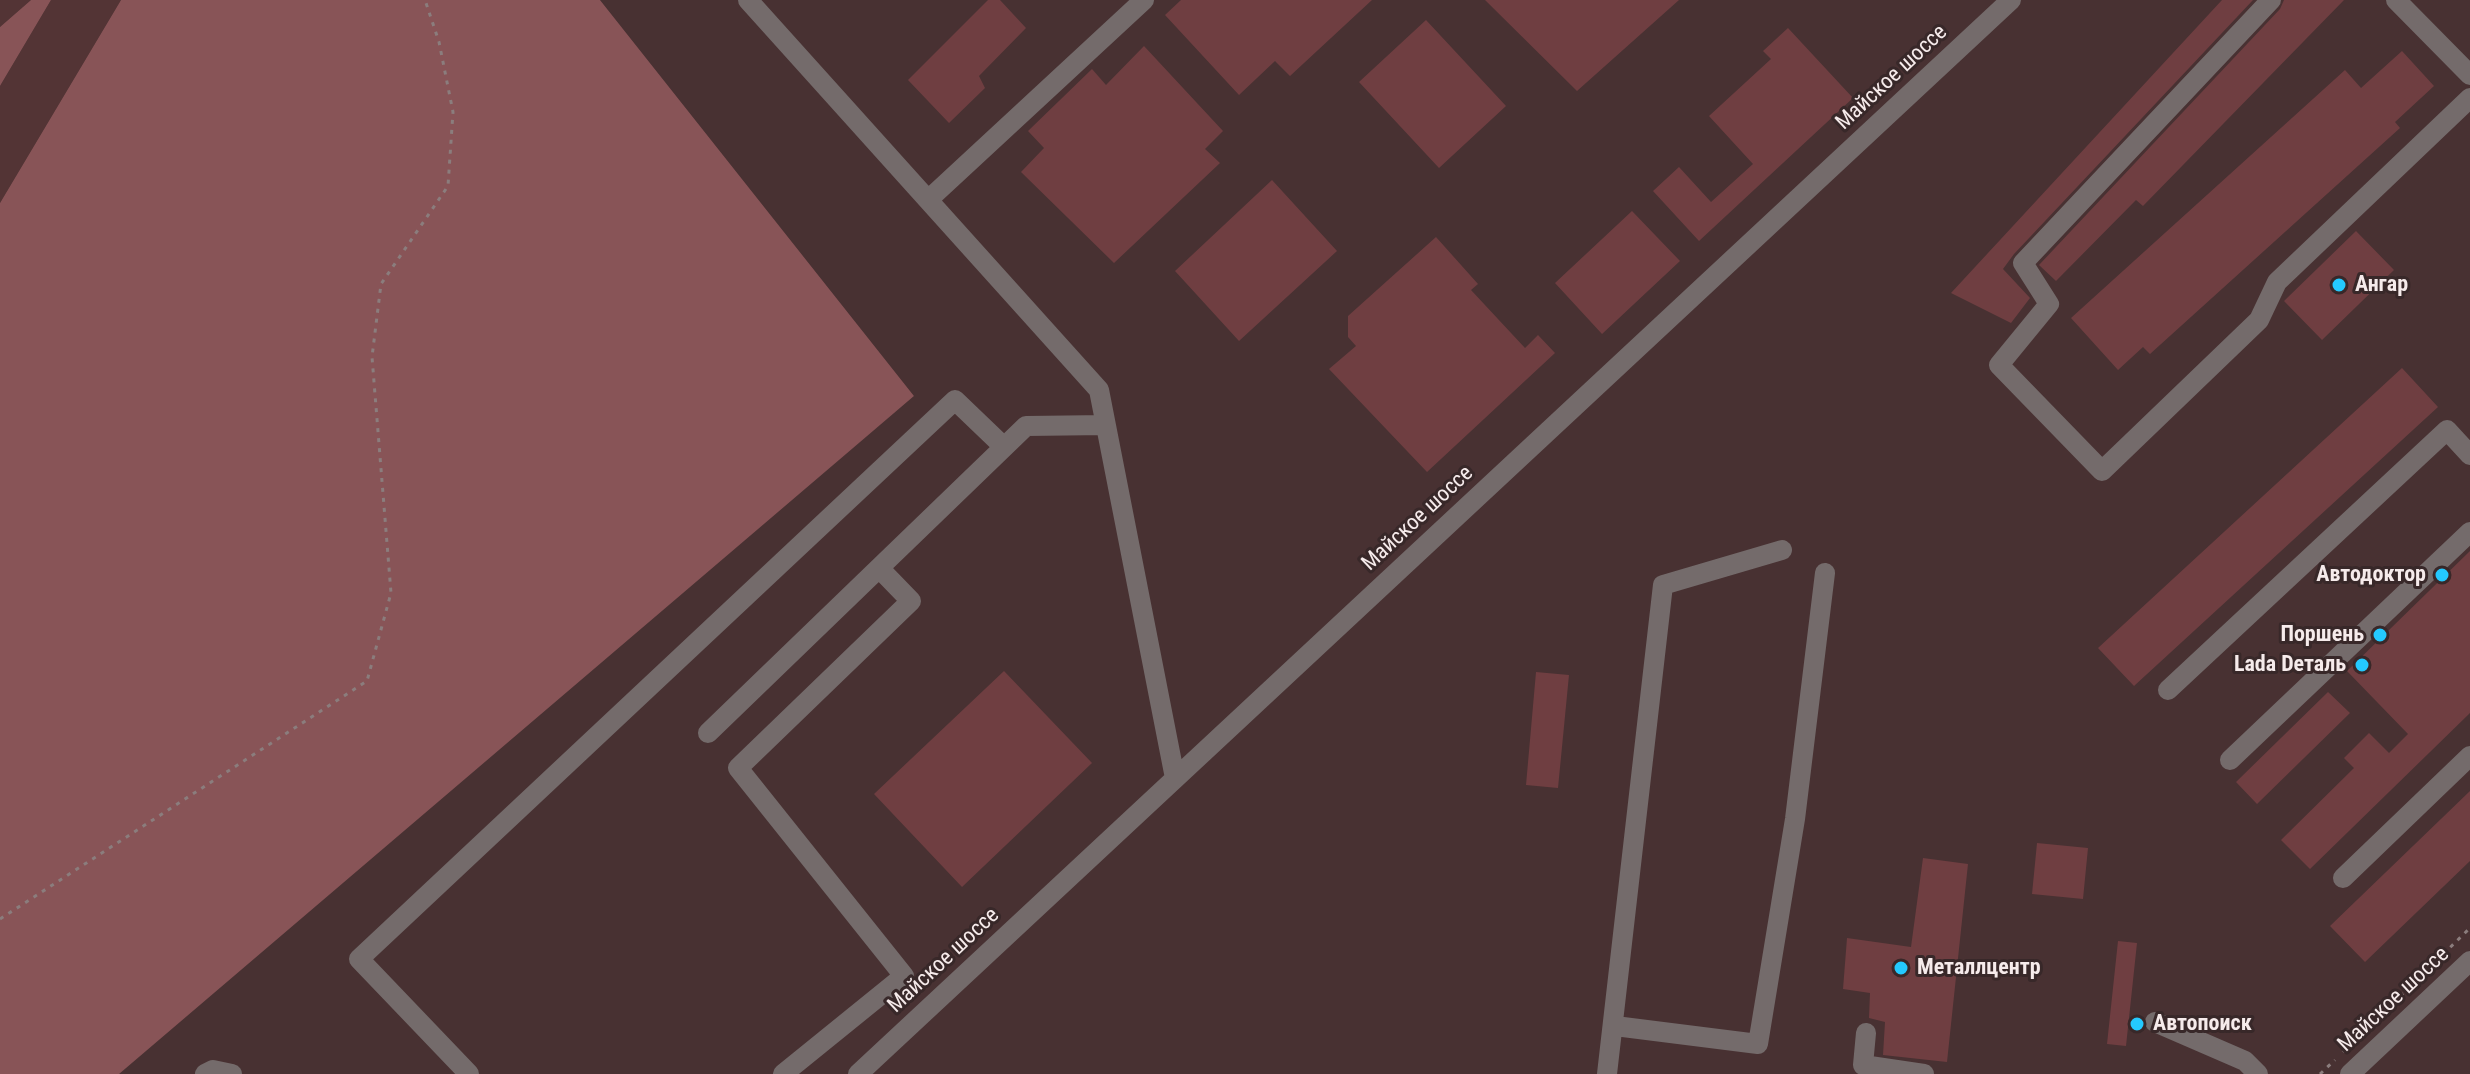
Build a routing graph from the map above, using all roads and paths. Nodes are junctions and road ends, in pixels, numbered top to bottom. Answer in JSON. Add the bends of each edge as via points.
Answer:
{"nodes":[{"id":1,"x":425,"y":0,"type":"edge"},
{"id":2,"x":748,"y":0,"type":"edge"},
{"id":3,"x":1144,"y":0,"type":"edge"},
{"id":4,"x":2011,"y":0,"type":"edge"},
{"id":5,"x":2271,"y":0,"type":"edge"},
{"id":6,"x":2396,"y":0,"type":"edge"},
{"id":7,"x":2470,"y":75,"type":"edge"},
{"id":8,"x":2470,"y":98,"type":"edge"},
{"id":9,"x":928,"y":200,"type":"junction"},
{"id":10,"x":1106,"y":425,"type":"junction"},
{"id":11,"x":1004,"y":447,"type":"junction"},
{"id":12,"x":2470,"y":455,"type":"edge"},
{"id":13,"x":2470,"y":532,"type":"edge"},
{"id":14,"x":1782,"y":550,"type":"dead end"},
{"id":15,"x":879,"y":568,"type":"junction"},
{"id":16,"x":1825,"y":573,"type":"dead end"},
{"id":17,"x":2168,"y":690,"type":"dead end"},
{"id":18,"x":708,"y":733,"type":"dead end"},
{"id":19,"x":2470,"y":756,"type":"edge"},
{"id":20,"x":2230,"y":760,"type":"dead end"},
{"id":21,"x":1175,"y":778,"type":"junction"},
{"id":22,"x":2343,"y":878,"type":"dead end"},
{"id":23,"x":0,"y":919,"type":"edge"},
{"id":24,"x":2470,"y":928,"type":"edge"},
{"id":25,"x":2470,"y":961,"type":"edge"},
{"id":26,"x":2155,"y":1022,"type":"dead end"},
{"id":27,"x":1615,"y":1026,"type":"junction"},
{"id":28,"x":1866,"y":1033,"type":"dead end"},
{"id":29,"x":232,"y":1073,"type":"edge"},
{"id":30,"x":205,"y":1074,"type":"edge"},
{"id":31,"x":469,"y":1074,"type":"edge"},
{"id":32,"x":783,"y":1074,"type":"edge"},
{"id":33,"x":858,"y":1074,"type":"edge"},
{"id":34,"x":1607,"y":1074,"type":"edge"},
{"id":35,"x":1924,"y":1074,"type":"edge"},
{"id":36,"x":2258,"y":1074,"type":"edge"},
{"id":37,"x":2320,"y":1074,"type":"edge"},
{"id":38,"x":2350,"y":1074,"type":"edge"}],
"edges":[{"from":1,"to":23,"type":"path","via":[[453,112],[448,186],[381,284],[372,357],[391,593],[367,681]]},
{"from":2,"to":9,"type":"street"},
{"from":3,"to":9,"type":"street"},
{"from":4,"to":21,"type":"street","name":"Майское шоссе"},
{"from":5,"to":8,"type":"street","via":[[2023,263],[2049,304],[1999,365],[2102,471],[2259,320],[2277,282]]},
{"from":6,"to":7,"type":"street"},
{"from":9,"to":10,"type":"street","via":[[1099,390]]},
{"from":10,"to":11,"type":"street","via":[[1026,426]]},
{"from":10,"to":21,"type":"street"},
{"from":11,"to":15,"type":"street"},
{"from":11,"to":31,"type":"street","via":[[955,400],[359,959]]},
{"from":12,"to":17,"type":"street","via":[[2447,430]]},
{"from":13,"to":20,"type":"street"},
{"from":14,"to":27,"type":"street","via":[[1663,585]]},
{"from":15,"to":18,"type":"street"},
{"from":15,"to":32,"type":"street","via":[[911,601],[738,768],[904,976]]},
{"from":16,"to":27,"type":"street","via":[[1795,819],[1758,1044]]},
{"from":19,"to":22,"type":"street"},
{"from":21,"to":33,"type":"street","name":"Майское шоссе"},
{"from":24,"to":37,"type":"path"},
{"from":25,"to":38,"type":"street","name":"Майское шоссе"},
{"from":26,"to":36,"type":"street","via":[[2245,1061]]},
{"from":27,"to":34,"type":"street"},
{"from":28,"to":35,"type":"street","via":[[1863,1065]]},
{"from":29,"to":30,"type":"street"}]}
